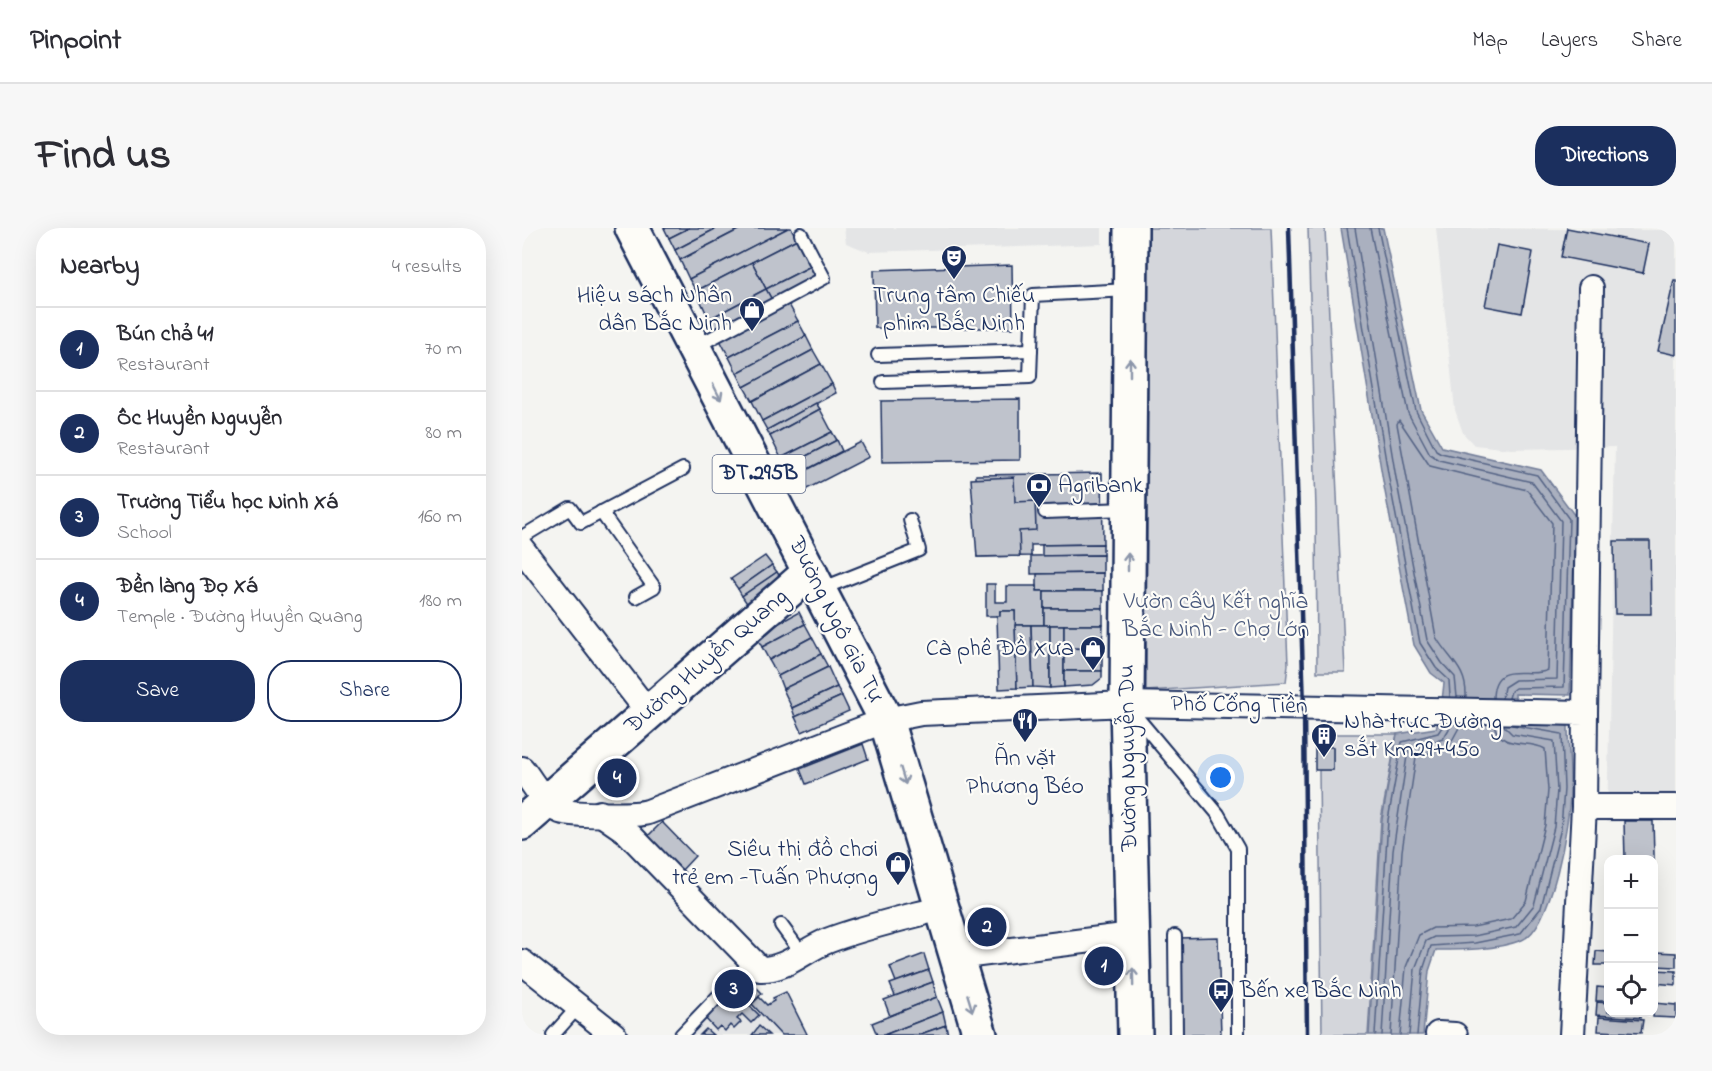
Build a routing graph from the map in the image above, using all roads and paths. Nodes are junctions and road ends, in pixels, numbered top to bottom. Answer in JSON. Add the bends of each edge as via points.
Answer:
{"nodes":[{"id":1,"x":632,"y":228,"type":"edge"},
{"id":2,"x":1131,"y":228,"type":"edge"},
{"id":3,"x":801,"y":234,"type":"dead end"},
{"id":4,"x":1591,"y":288,"type":"dead end"},
{"id":5,"x":1130,"y":290,"type":"junction"},
{"id":6,"x":694,"y":348,"type":"junction"},
{"id":7,"x":1031,"y":350,"type":"junction"},
{"id":8,"x":878,"y":355,"type":"dead end"},
{"id":9,"x":883,"y":382,"type":"dead end"},
{"id":10,"x":683,"y":469,"type":"dead end"},
{"id":11,"x":1129,"y":509,"type":"junction"},
{"id":12,"x":601,"y":512,"type":"junction"},
{"id":13,"x":1045,"y":512,"type":"dead end"},
{"id":14,"x":910,"y":520,"type":"dead end"},
{"id":15,"x":522,"y":537,"type":"edge"},
{"id":16,"x":522,"y":549,"type":"edge"},
{"id":17,"x":815,"y":581,"type":"junction"},
{"id":18,"x":636,"y":597,"type":"dead end"},
{"id":19,"x":1127,"y":704,"type":"junction"},
{"id":20,"x":649,"y":713,"type":"junction"},
{"id":21,"x":1585,"y":713,"type":"junction"},
{"id":22,"x":886,"y":720,"type":"junction"},
{"id":23,"x":522,"y":769,"type":"edge"},
{"id":24,"x":548,"y":802,"type":"junction"},
{"id":25,"x":1584,"y":807,"type":"junction"},
{"id":26,"x":1676,"y":807,"type":"edge"},
{"id":27,"x":600,"y":813,"type":"junction"},
{"id":28,"x":522,"y":823,"type":"edge"},
{"id":29,"x":942,"y":908,"type":"junction"},
{"id":30,"x":781,"y":925,"type":"dead end"},
{"id":31,"x":1132,"y":935,"type":"junction"},
{"id":32,"x":1175,"y":936,"type":"dead end"},
{"id":33,"x":802,"y":954,"type":"junction"},
{"id":34,"x":957,"y":957,"type":"junction"},
{"id":35,"x":522,"y":962,"type":"edge"},
{"id":36,"x":755,"y":966,"type":"junction"},
{"id":37,"x":578,"y":1007,"type":"junction"},
{"id":38,"x":1438,"y":1034,"type":"edge"},
{"id":39,"x":554,"y":1035,"type":"edge"},
{"id":40,"x":614,"y":1035,"type":"edge"},
{"id":41,"x":681,"y":1035,"type":"edge"},
{"id":42,"x":980,"y":1035,"type":"edge"},
{"id":43,"x":1135,"y":1035,"type":"edge"},
{"id":44,"x":1176,"y":1035,"type":"edge"},
{"id":45,"x":1238,"y":1035,"type":"edge"},
{"id":46,"x":1455,"y":1035,"type":"edge"},
{"id":47,"x":1572,"y":1035,"type":"edge"}],
"edges":[{"from":1,"to":6,"type":"main road","name":"Đường Ngô Gia Tự","number":"ĐT.295B"},
{"from":2,"to":5,"type":"main road","name":"Đường Nguyễn Du"},
{"from":3,"to":6,"type":"lane","via":[[824,278]]},
{"from":4,"to":21,"type":"street"},
{"from":5,"to":7,"type":"lane","via":[[1033,295]]},
{"from":11,"to":5,"type":"main road","name":"Đường Nguyễn Du","one_way":true},
{"from":6,"to":17,"type":"main road","name":"Đường Ngô Gia Tự","number":"ĐT.295B","one_way":true},
{"from":7,"to":8,"type":"lane"},
{"from":7,"to":9,"type":"lane","via":[[1030,377]]},
{"from":10,"to":12,"type":"lane"},
{"from":11,"to":13,"type":"lane"},
{"from":19,"to":11,"type":"main road","name":"Đường Nguyễn Du","one_way":true},
{"from":12,"to":15,"type":"lane","via":[[581,523],[570,508]]},
{"from":12,"to":18,"type":"lane","via":[[654,586]]},
{"from":14,"to":17,"type":"lane","via":[[919,550]]},
{"from":16,"to":20,"type":"street"},
{"from":17,"to":20,"type":"main road","name":"Đường Huyền Quang"},
{"from":17,"to":22,"type":"main road","name":"Đường Ngô Gia Tự","number":"ĐT.295B"},
{"from":19,"to":21,"type":"street","name":"Phố Cổng Tiền"},
{"from":19,"to":22,"type":"street","name":"Phố Cổng Tiền","via":[[921,713]]},
{"from":19,"to":31,"type":"main road","name":"Đường Nguyễn Du"},
{"from":19,"to":45,"type":"lane","via":[[1218,814],[1238,849]]},
{"from":20,"to":24,"type":"main road","name":"Đường Huyền Quang"},
{"from":21,"to":25,"type":"street"},
{"from":22,"to":27,"type":"street","name":"Phố Cổng Tiền","via":[[648,812]]},
{"from":22,"to":29,"type":"main road","name":"Đường Ngô Gia Tự","number":"ĐT.295B","one_way":true},
{"from":23,"to":24,"type":"street"},
{"from":24,"to":27,"type":"street","name":"Phố Cổng Tiền","via":[[561,811]]},
{"from":24,"to":28,"type":"main road","name":"Đường Huyền Quang"},
{"from":25,"to":26,"type":"street"},
{"from":25,"to":47,"type":"street"},
{"from":27,"to":36,"type":"street","via":[[626,831]]},
{"from":29,"to":33,"type":"street","via":[[826,941]]},
{"from":29,"to":34,"type":"main road","name":"Đường Ngô Gia Tự","number":"ĐT.295B"},
{"from":30,"to":33,"type":"lane"},
{"from":31,"to":34,"type":"street"},
{"from":43,"to":31,"type":"main road","name":"Đường Nguyễn Du","one_way":true},
{"from":32,"to":44,"type":"lane"},
{"from":33,"to":36,"type":"street","via":[[769,970]]},
{"from":34,"to":42,"type":"main road","name":"Đường Ngô Gia Tự","number":"ĐT.295B","one_way":true},
{"from":35,"to":37,"type":"street"},
{"from":36,"to":41,"type":"lane"},
{"from":37,"to":39,"type":"lane"},
{"from":37,"to":40,"type":"street"},
{"from":38,"to":46,"type":"street"}]}
